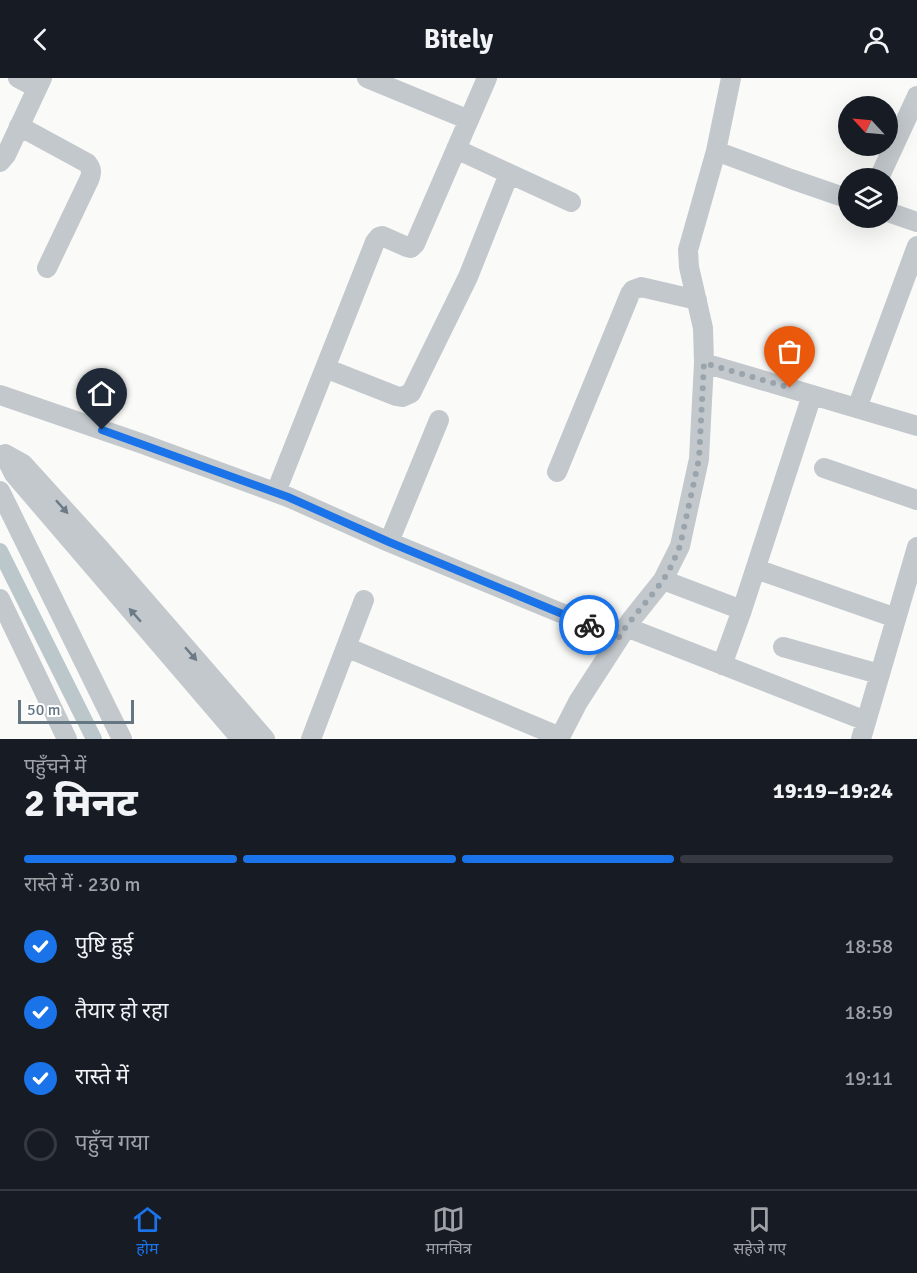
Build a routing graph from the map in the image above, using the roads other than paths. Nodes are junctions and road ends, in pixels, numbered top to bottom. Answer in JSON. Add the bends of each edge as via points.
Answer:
{"nodes":[{"id":1,"x":18,"y":78,"type":"edge"},
{"id":2,"x":367,"y":78,"type":"edge"},
{"id":3,"x":487,"y":78,"type":"edge"},
{"id":4,"x":730,"y":78,"type":"edge"},
{"id":5,"x":40,"y":83,"type":"edge"},
{"id":6,"x":917,"y":96,"type":"edge"},
{"id":7,"x":469,"y":120,"type":"junction"},
{"id":8,"x":19,"y":126,"type":"junction"},
{"id":9,"x":456,"y":149,"type":"junction"},
{"id":10,"x":716,"y":151,"type":"junction"},
{"id":11,"x":0,"y":162,"type":"edge"},
{"id":12,"x":884,"y":168,"type":"edge"},
{"id":13,"x":508,"y":174,"type":"junction"},
{"id":14,"x":838,"y":195,"type":"edge"},
{"id":15,"x":572,"y":202,"type":"dead end"},
{"id":16,"x":898,"y":215,"type":"edge"},
{"id":17,"x":917,"y":222,"type":"edge"},
{"id":18,"x":917,"y":246,"type":"edge"},
{"id":19,"x":47,"y":268,"type":"dead end"},
{"id":20,"x":697,"y":300,"type":"junction"},
{"id":21,"x":704,"y":363,"type":"junction"},
{"id":22,"x":325,"y":368,"type":"junction"},
{"id":23,"x":0,"y":395,"type":"edge"},
{"id":24,"x":812,"y":395,"type":"junction"},
{"id":25,"x":857,"y":408,"type":"junction"},
{"id":26,"x":440,"y":420,"type":"dead end"},
{"id":27,"x":917,"y":426,"type":"edge"},
{"id":28,"x":2,"y":452,"type":"edge"},
{"id":29,"x":824,"y":468,"type":"dead end"},
{"id":30,"x":556,"y":472,"type":"dead end"},
{"id":31,"x":0,"y":491,"type":"edge"},
{"id":32,"x":276,"y":492,"type":"junction"},
{"id":33,"x":917,"y":500,"type":"edge"},
{"id":34,"x":389,"y":542,"type":"junction"},
{"id":35,"x":917,"y":548,"type":"edge"},
{"id":36,"x":756,"y":568,"type":"junction"},
{"id":37,"x":663,"y":580,"type":"junction"},
{"id":38,"x":912,"y":587,"type":"edge"},
{"id":39,"x":0,"y":599,"type":"edge"},
{"id":40,"x":364,"y":600,"type":"dead end"},
{"id":41,"x":742,"y":610,"type":"junction"},
{"id":42,"x":896,"y":618,"type":"junction"},
{"id":43,"x":622,"y":632,"type":"junction"},
{"id":44,"x":346,"y":647,"type":"junction"},
{"id":45,"x":783,"y":647,"type":"dead end"},
{"id":46,"x":722,"y":665,"type":"junction"},
{"id":47,"x":879,"y":674,"type":"junction"},
{"id":48,"x":864,"y":730,"type":"edge"},
{"id":49,"x":560,"y":738,"type":"edge"},
{"id":50,"x":67,"y":739,"type":"edge"},
{"id":51,"x":122,"y":739,"type":"edge"},
{"id":52,"x":241,"y":739,"type":"edge"},
{"id":53,"x":265,"y":739,"type":"edge"},
{"id":54,"x":311,"y":739,"type":"edge"}],
"edges":[{"from":1,"to":5,"type":"street"},
{"from":2,"to":7,"type":"street"},
{"from":3,"to":7,"type":"street"},
{"from":4,"to":10,"type":"street"},
{"from":5,"to":8,"type":"street"},
{"from":6,"to":12,"type":"street"},
{"from":7,"to":9,"type":"street"},
{"from":8,"to":11,"type":"street"},
{"from":8,"to":19,"type":"street","via":[[87,163],[92,173]]},
{"from":9,"to":13,"type":"street"},
{"from":9,"to":22,"type":"street","via":[[415,244],[411,248],[382,236],[375,242]]},
{"from":10,"to":14,"type":"street"},
{"from":10,"to":20,"type":"street","via":[[688,250]]},
{"from":13,"to":15,"type":"street"},
{"from":13,"to":22,"type":"street","via":[[468,277],[411,393],[396,396]]},
{"from":16,"to":17,"type":"street"},
{"from":18,"to":25,"type":"street"},
{"from":20,"to":21,"type":"street"},
{"from":20,"to":30,"type":"street","via":[[641,287],[633,290]]},
{"from":21,"to":24,"type":"street"},
{"from":21,"to":37,"type":"street","via":[[699,459],[680,546]]},
{"from":22,"to":32,"type":"street"},
{"from":23,"to":32,"type":"street"},
{"from":24,"to":25,"type":"street"},
{"from":24,"to":36,"type":"street"},
{"from":25,"to":27,"type":"street"},
{"from":26,"to":34,"type":"street"},
{"from":52,"to":28,"type":"street","one_way":true,"via":[[14,474]]},
{"from":28,"to":53,"type":"street","one_way":true,"via":[[23,464]]},
{"from":29,"to":33,"type":"street"},
{"from":31,"to":51,"type":"street"},
{"from":32,"to":34,"type":"street"},
{"from":34,"to":43,"type":"street"},
{"from":35,"to":38,"type":"street"},
{"from":36,"to":41,"type":"street"},
{"from":36,"to":42,"type":"street"},
{"from":37,"to":41,"type":"street"},
{"from":37,"to":43,"type":"street"},
{"from":38,"to":42,"type":"street"},
{"from":39,"to":50,"type":"street"},
{"from":40,"to":44,"type":"street"},
{"from":41,"to":46,"type":"street"},
{"from":42,"to":47,"type":"street"},
{"from":43,"to":46,"type":"street"},
{"from":43,"to":49,"type":"street"},
{"from":44,"to":49,"type":"street"},
{"from":44,"to":54,"type":"street"},
{"from":45,"to":47,"type":"street"},
{"from":46,"to":48,"type":"street"},
{"from":47,"to":48,"type":"street"}]}
